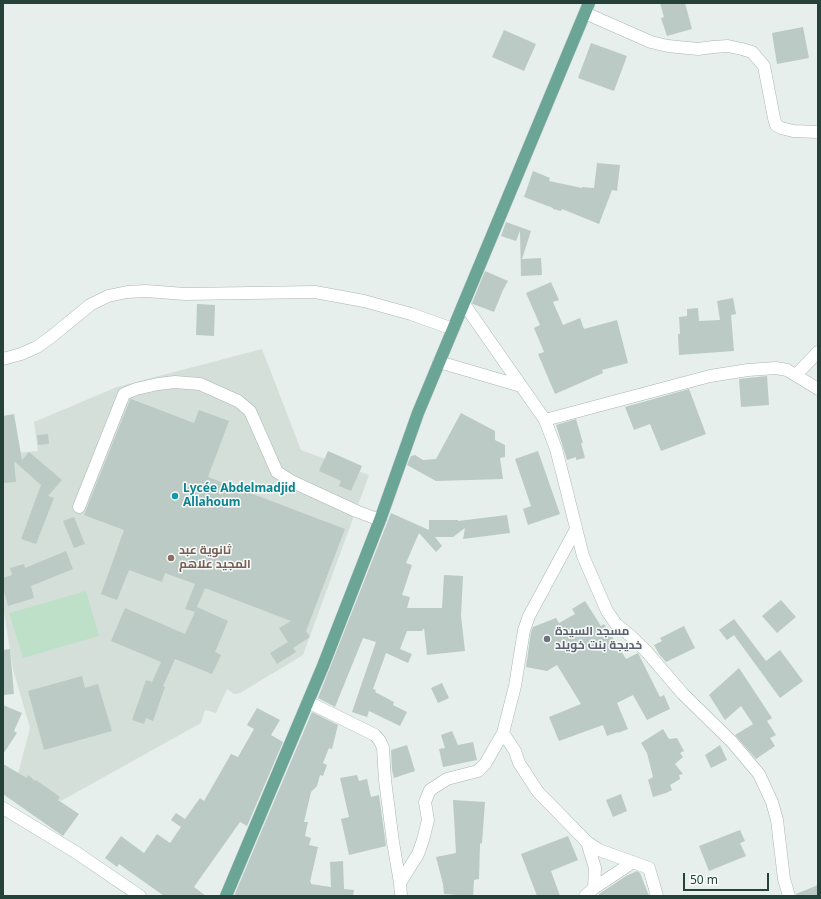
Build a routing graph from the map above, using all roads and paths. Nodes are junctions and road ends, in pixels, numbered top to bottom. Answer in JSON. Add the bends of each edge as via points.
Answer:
{"nodes":[{"id":1,"x":587,"y":8,"type":"edge"},
{"id":2,"x":818,"y":132,"type":"edge"},
{"id":3,"x":464,"y":304,"type":"junction"},
{"id":4,"x":453,"y":329,"type":"junction"},
{"id":5,"x":818,"y":352,"type":"edge"},
{"id":6,"x":3,"y":359,"type":"edge"},
{"id":7,"x":439,"y":362,"type":"junction"},
{"id":8,"x":796,"y":375,"type":"junction"},
{"id":9,"x":521,"y":386,"type":"junction"},
{"id":10,"x":818,"y":389,"type":"edge"},
{"id":11,"x":545,"y":420,"type":"junction"},
{"id":12,"x":79,"y":507,"type":"dead end"},
{"id":13,"x":380,"y":520,"type":"junction"},
{"id":14,"x":576,"y":529,"type":"junction"},
{"id":15,"x":308,"y":702,"type":"junction"},
{"id":16,"x":503,"y":733,"type":"junction"},
{"id":17,"x":3,"y":808,"type":"edge"},
{"id":18,"x":587,"y":842,"type":"junction"},
{"id":19,"x":633,"y":862,"type":"junction"},
{"id":20,"x":400,"y":883,"type":"junction"},
{"id":21,"x":590,"y":892,"type":"edge"},
{"id":22,"x":140,"y":896,"type":"edge"},
{"id":23,"x":226,"y":896,"type":"edge"},
{"id":24,"x":400,"y":896,"type":"edge"},
{"id":25,"x":657,"y":896,"type":"edge"},
{"id":26,"x":789,"y":896,"type":"edge"}],
"edges":[{"from":1,"to":2,"type":"street","via":[[651,42],[698,49],[728,46],[752,52],[764,66],[776,125],[794,131]]},
{"from":1,"to":3,"type":"main road"},
{"from":3,"to":4,"type":"main road"},
{"from":3,"to":9,"type":"street"},
{"from":4,"to":6,"type":"street","via":[[364,301],[315,292],[127,292],[108,296],[90,305],[37,347]]},
{"from":4,"to":7,"type":"main road"},
{"from":5,"to":8,"type":"street"},
{"from":7,"to":9,"type":"street"},
{"from":7,"to":13,"type":"main road"},
{"from":8,"to":10,"type":"street"},
{"from":8,"to":11,"type":"street","via":[[776,368],[710,376]]},
{"from":9,"to":11,"type":"street"},
{"from":11,"to":14,"type":"street","via":[[556,450]]},
{"from":12,"to":13,"type":"street","via":[[124,394],[151,385],[175,382],[200,384],[238,401],[250,411],[276,472]]},
{"from":13,"to":15,"type":"main road"},
{"from":14,"to":16,"type":"street","via":[[529,616]]},
{"from":14,"to":26,"type":"street","via":[[582,556],[606,611],[616,624],[646,650],[683,694],[732,742],[759,774],[777,820],[784,879]]},
{"from":15,"to":20,"type":"street","via":[[375,735],[380,741]]},
{"from":15,"to":23,"type":"main road"},
{"from":16,"to":18,"type":"street","via":[[538,792]]},
{"from":16,"to":20,"type":"street","via":[[485,764],[478,771],[447,779],[430,790],[425,802],[428,820],[422,847]]},
{"from":17,"to":22,"type":"street","via":[[77,853]]},
{"from":18,"to":19,"type":"street","via":[[599,850]]},
{"from":18,"to":21,"type":"street","via":[[594,868]]},
{"from":19,"to":21,"type":"street"},
{"from":19,"to":25,"type":"street","via":[[649,868]]},
{"from":20,"to":24,"type":"street"}]}
